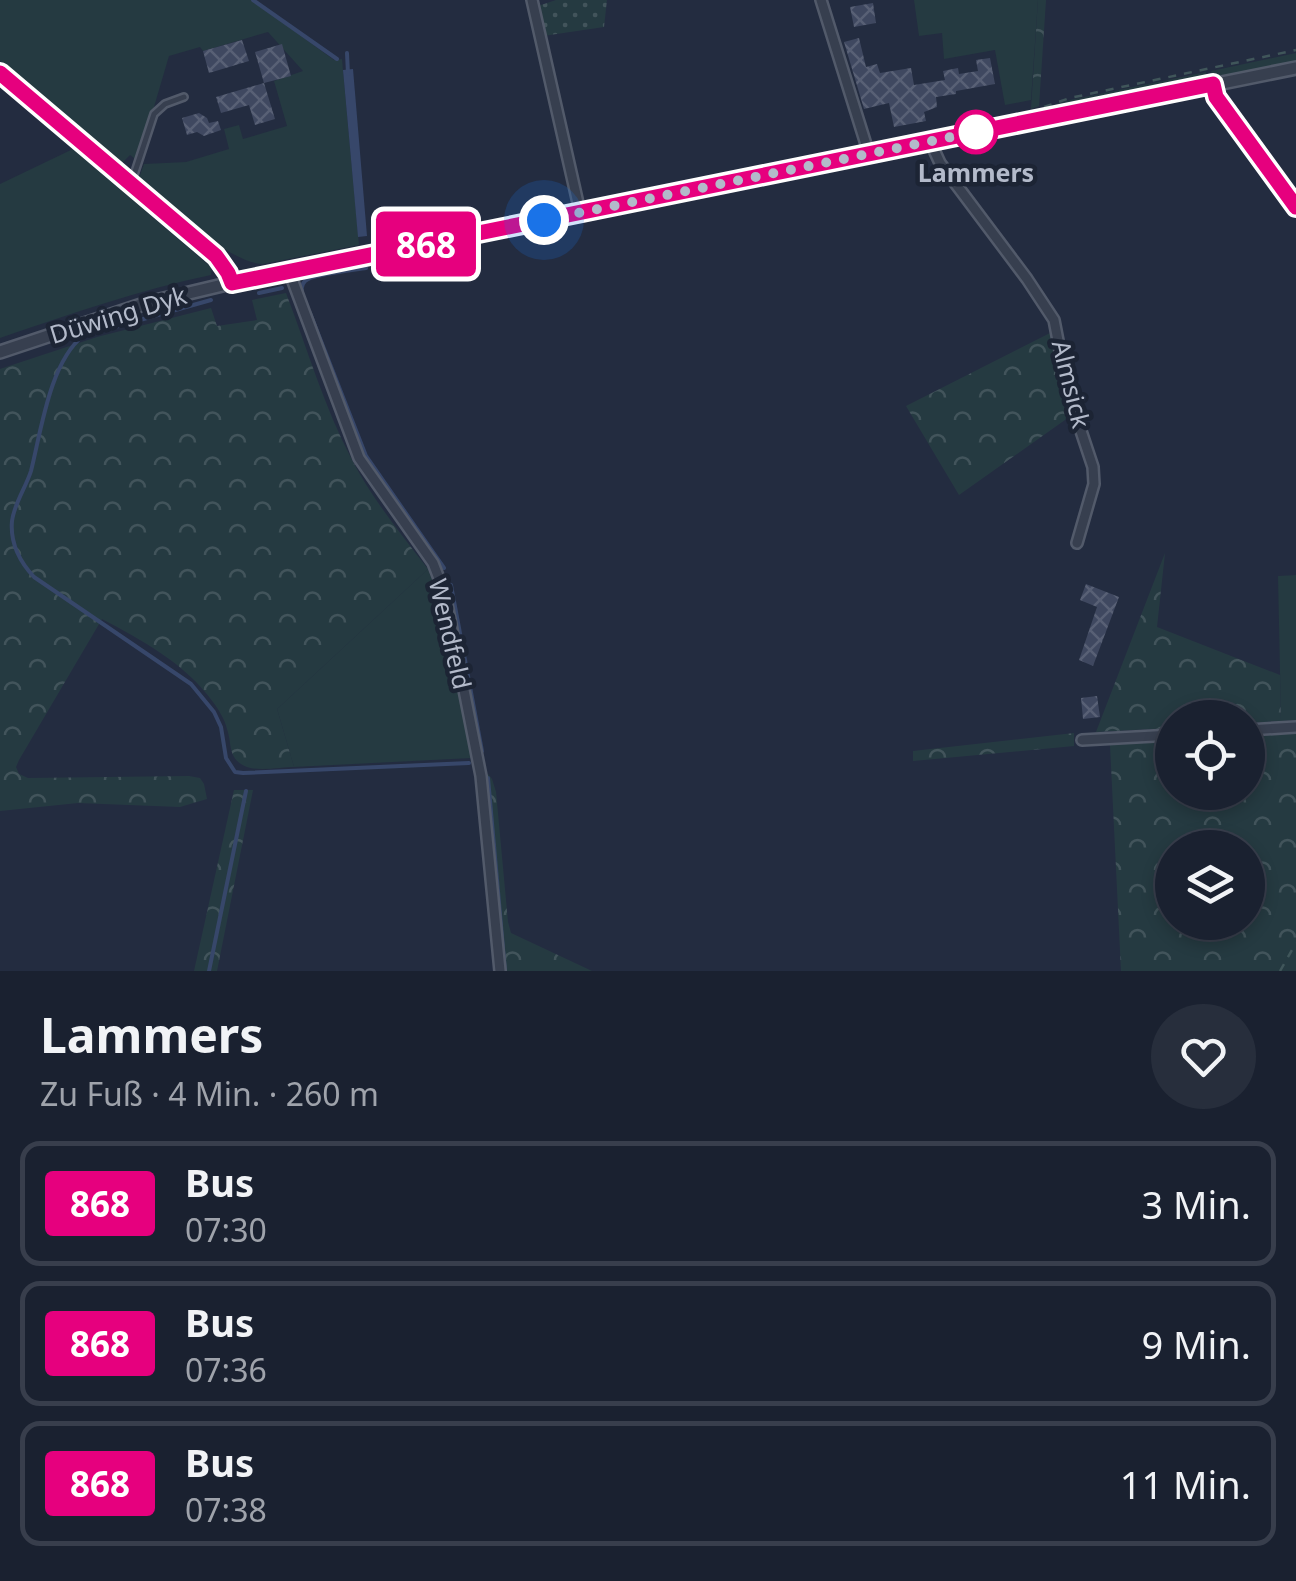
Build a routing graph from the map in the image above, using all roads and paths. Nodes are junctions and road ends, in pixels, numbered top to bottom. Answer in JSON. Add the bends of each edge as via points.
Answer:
{"nodes":[{"id":1,"x":532,"y":0,"type":"edge"},
{"id":2,"x":821,"y":0,"type":"edge"},
{"id":3,"x":1296,"y":68,"type":"edge"},
{"id":4,"x":0,"y":73,"type":"edge"},
{"id":5,"x":1213,"y":84,"type":"junction"},
{"id":6,"x":184,"y":97,"type":"dead end"},
{"id":7,"x":934,"y":140,"type":"junction"},
{"id":8,"x":869,"y":154,"type":"junction"},
{"id":9,"x":131,"y":184,"type":"junction"},
{"id":10,"x":1296,"y":206,"type":"edge"},
{"id":11,"x":580,"y":212,"type":"junction"},
{"id":12,"x":289,"y":271,"type":"junction"},
{"id":13,"x":232,"y":283,"type":"junction"},
{"id":14,"x":0,"y":352,"type":"edge"},
{"id":15,"x":1078,"y":543,"type":"dead end"},
{"id":16,"x":1296,"y":727,"type":"edge"},
{"id":17,"x":1265,"y":729,"type":"edge"},
{"id":18,"x":1155,"y":735,"type":"edge"},
{"id":19,"x":1082,"y":740,"type":"dead end"},
{"id":20,"x":1296,"y":943,"type":"edge"},
{"id":21,"x":500,"y":971,"type":"edge"},
{"id":22,"x":1280,"y":971,"type":"edge"}],
"edges":[{"from":1,"to":11,"type":"street"},
{"from":2,"to":8,"type":"street"},
{"from":3,"to":5,"type":"street","name":"Düwing Dyk"},
{"from":4,"to":9,"type":"street"},
{"from":5,"to":7,"type":"street","name":"Düwing Dyk"},
{"from":5,"to":10,"type":"street"},
{"from":6,"to":9,"type":"lane","via":[[154,114]]},
{"from":7,"to":8,"type":"street","name":"Düwing Dyk"},
{"from":7,"to":15,"type":"street","name":"Almsick","via":[[940,163],[1054,320],[1093,467]]},
{"from":8,"to":11,"type":"street","name":"Düwing Dyk"},
{"from":9,"to":13,"type":"street","via":[[216,256]]},
{"from":11,"to":12,"type":"street","name":"Düwing Dyk"},
{"from":12,"to":13,"type":"street","name":"Düwing Dyk"},
{"from":12,"to":21,"type":"street","name":"Wendfeld","via":[[359,458],[433,563],[444,594],[481,776]]},
{"from":13,"to":14,"type":"street","name":"Düwing Dyk","via":[[132,307]]},
{"from":16,"to":17,"type":"street"},
{"from":18,"to":19,"type":"street"},
{"from":20,"to":22,"type":"path"}]}
